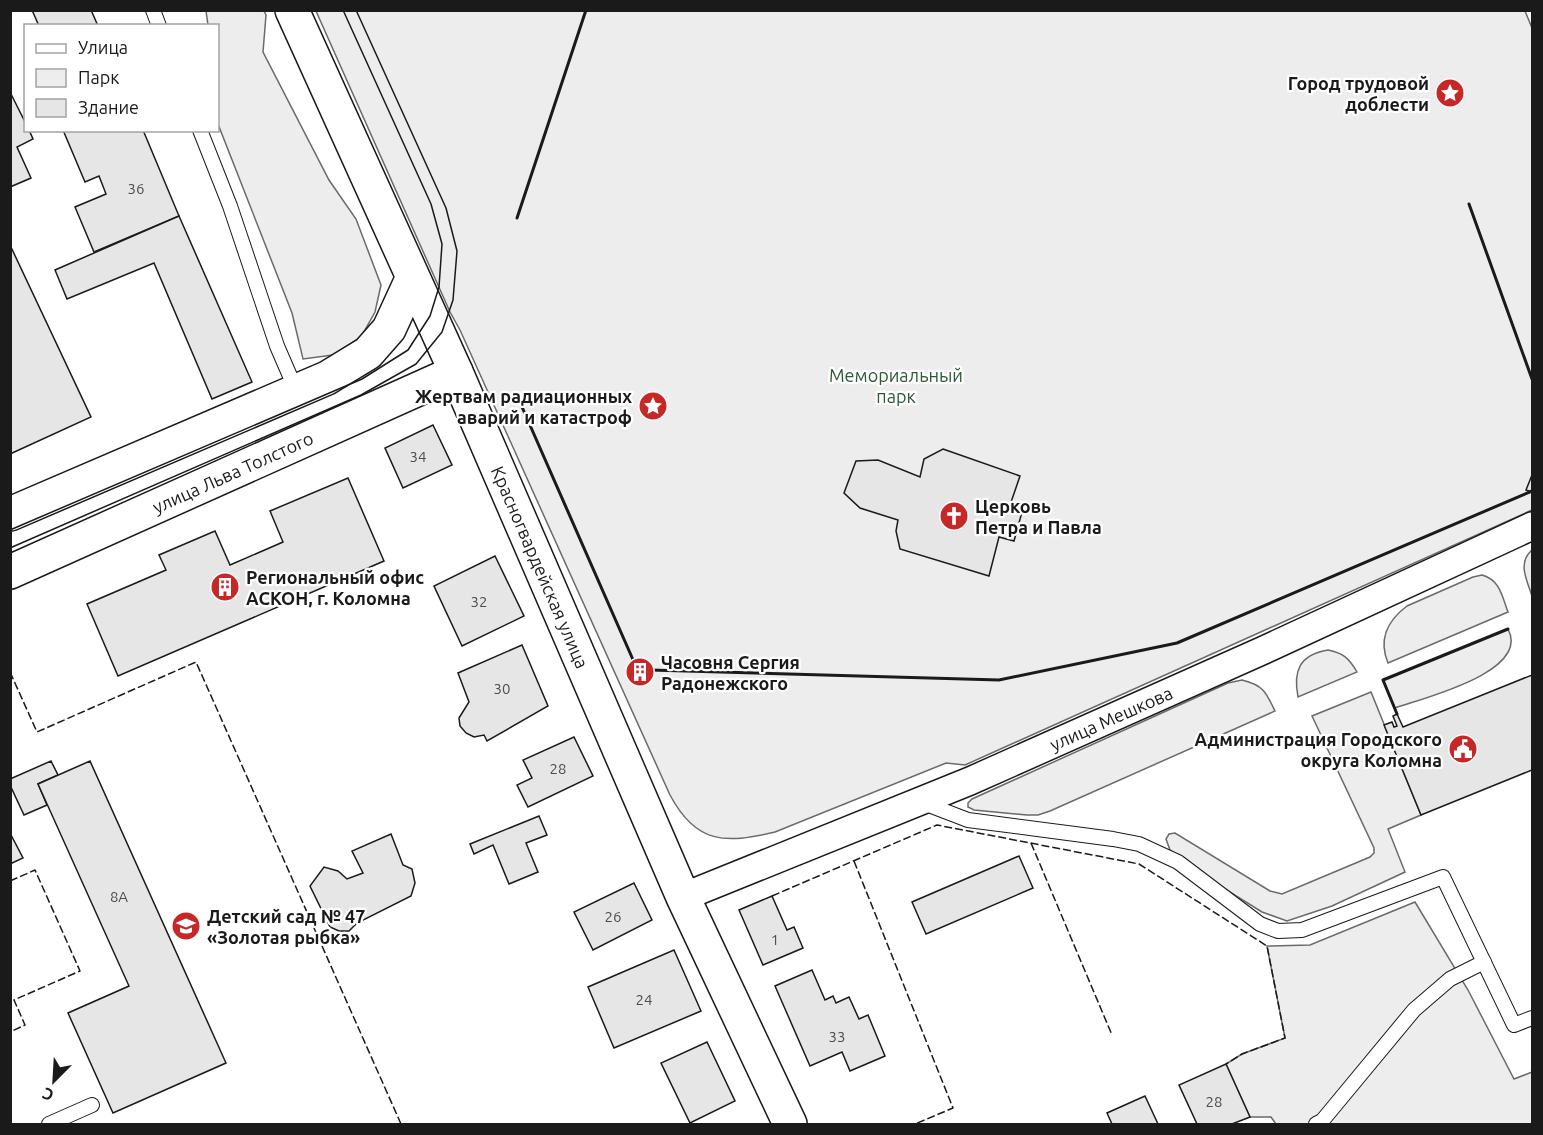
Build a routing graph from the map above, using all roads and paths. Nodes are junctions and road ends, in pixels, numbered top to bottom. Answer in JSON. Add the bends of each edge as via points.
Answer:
{"nodes":[{"id":1,"x":292,"y":10,"type":"edge"},
{"id":2,"x":201,"y":132,"type":"edge"},
{"id":3,"x":412,"y":279,"type":"junction"},
{"id":4,"x":456,"y":372,"type":"junction"},
{"id":5,"x":296,"y":390,"type":"junction"},
{"id":6,"x":10,"y":514,"type":"edge"},
{"id":7,"x":1533,"y":526,"type":"edge"},
{"id":8,"x":10,"y":572,"type":"edge"},
{"id":9,"x":919,"y":802,"type":"junction"},
{"id":10,"x":683,"y":897,"type":"junction"},
{"id":11,"x":1484,"y":962,"type":"junction"},
{"id":12,"x":1533,"y":1018,"type":"edge"},
{"id":13,"x":92,"y":1105,"type":"dead end"},
{"id":14,"x":49,"y":1125,"type":"edge"},
{"id":15,"x":790,"y":1125,"type":"edge"},
{"id":16,"x":1316,"y":1125,"type":"edge"}],
"edges":[{"from":1,"to":3,"type":"street","name":"Красногвардейская улица"},
{"from":2,"to":5,"type":"lane"},
{"from":3,"to":4,"type":"street","name":"Красногвардейская улица"},
{"from":3,"to":5,"type":"street","via":[[389,329],[368,352],[327,378]]},
{"from":4,"to":8,"type":"street","name":"улица Льва Толстого"},
{"from":4,"to":10,"type":"street","name":"Красногвардейская улица"},
{"from":5,"to":6,"type":"street"},
{"from":7,"to":9,"type":"street","name":"улица Мешкова"},
{"from":9,"to":10,"type":"street","name":"улица Мешкова"},
{"from":9,"to":11,"type":"lane","via":[[968,820],[1138,844],[1178,862],[1260,924],[1278,931],[1302,930],[1443,877]]},
{"from":10,"to":15,"type":"street","name":"Красногвардейская улица"},
{"from":11,"to":12,"type":"lane","via":[[1515,1025]]},
{"from":11,"to":16,"type":"lane","via":[[1450,979],[1414,1010]]},
{"from":13,"to":14,"type":"lane"}]}
